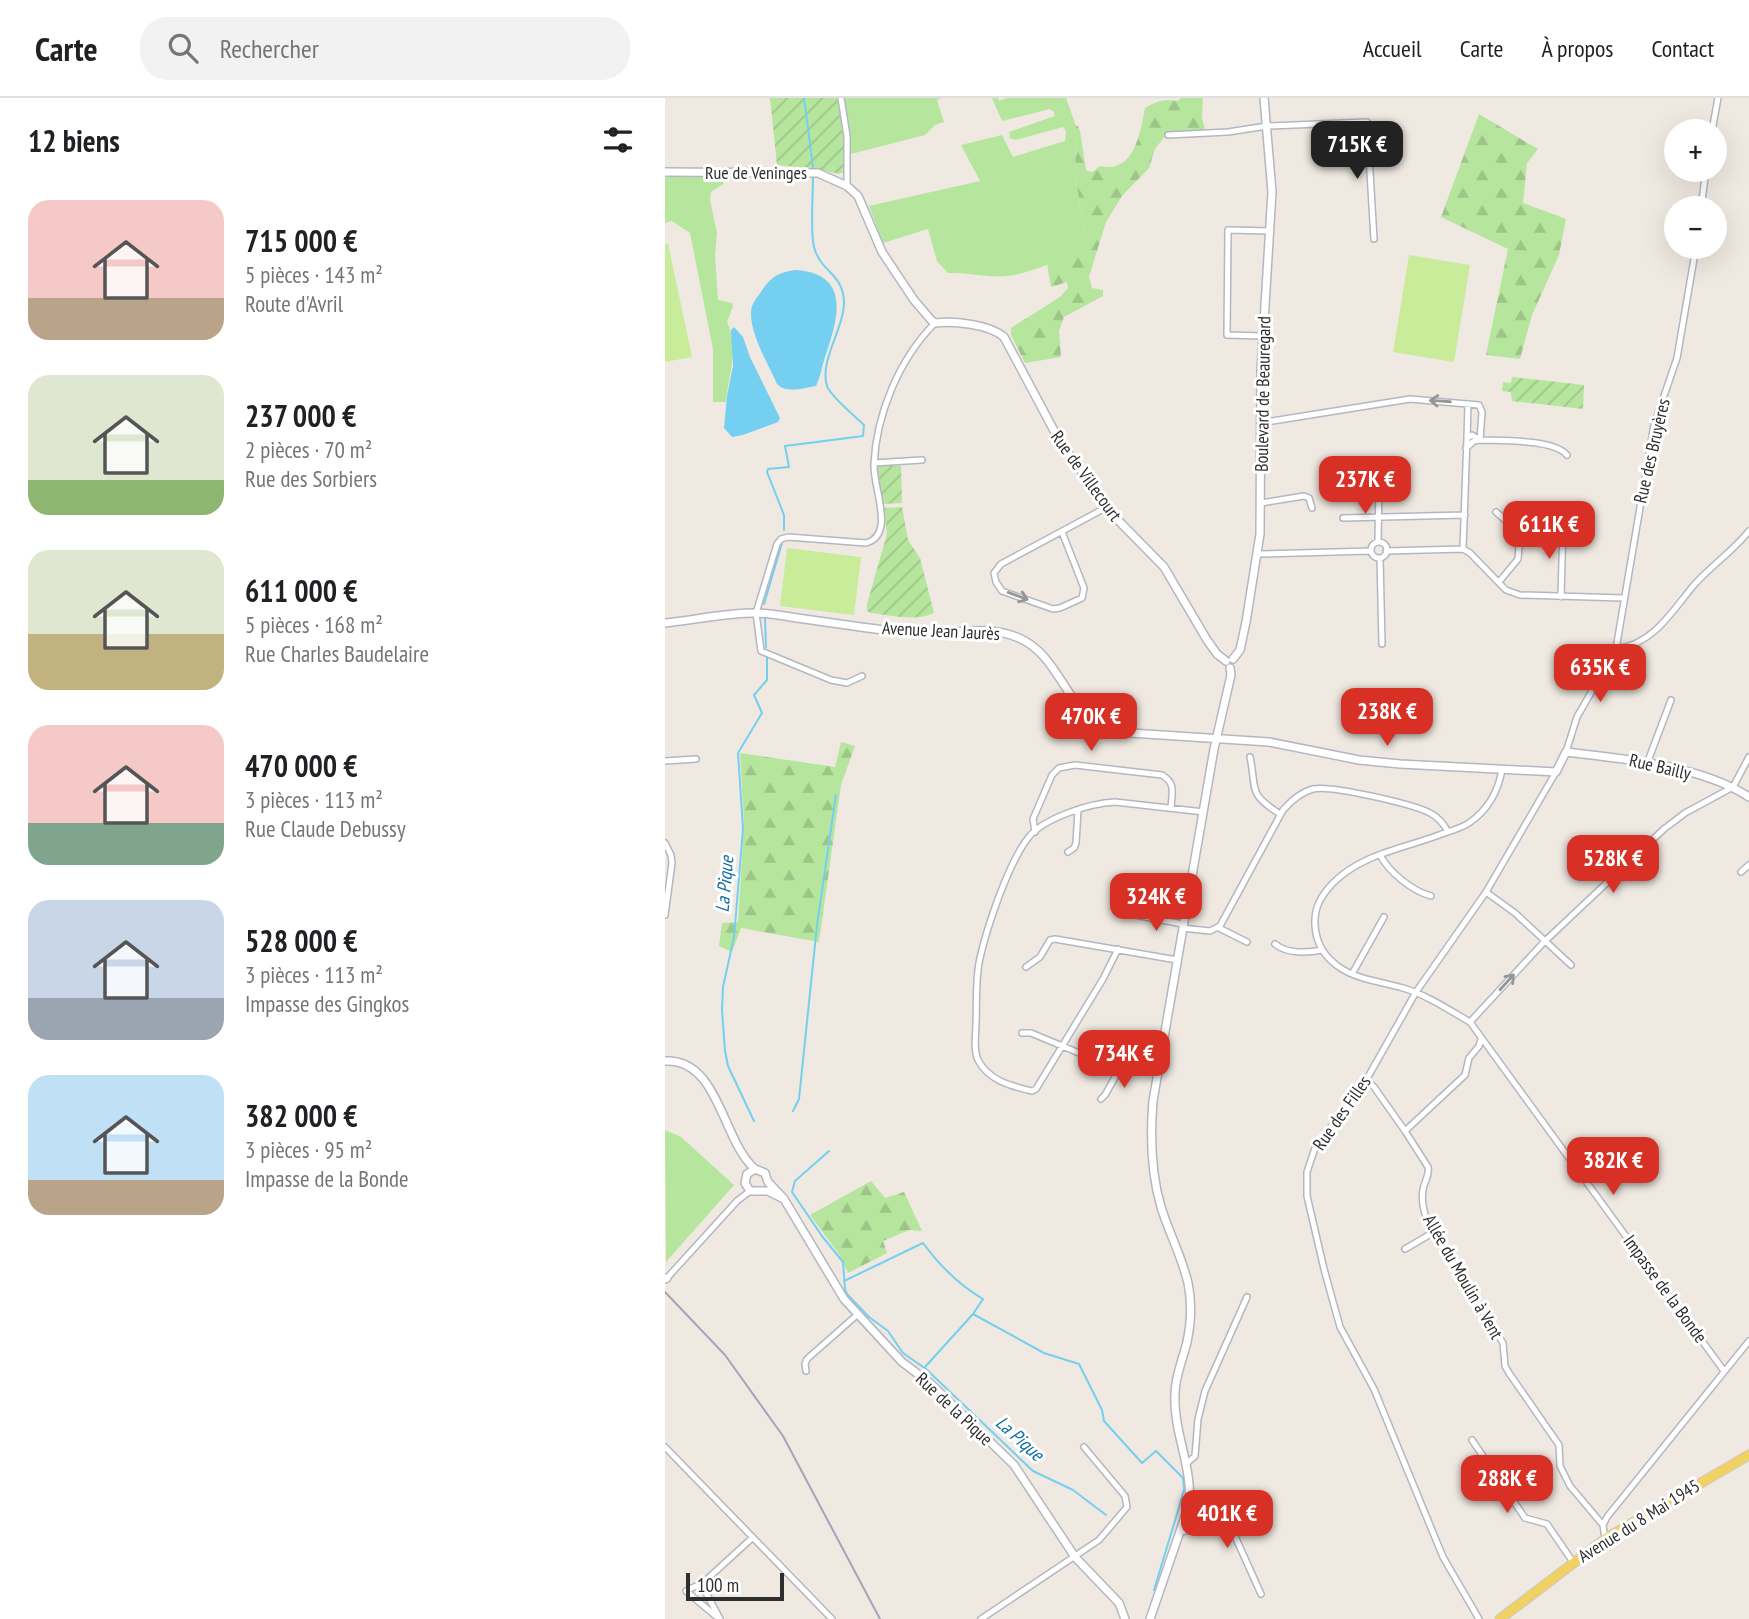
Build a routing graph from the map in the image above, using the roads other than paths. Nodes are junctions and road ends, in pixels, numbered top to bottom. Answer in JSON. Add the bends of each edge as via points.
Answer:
{"nodes":[{"id":1,"x":841,"y":98,"type":"edge"},
{"id":2,"x":1264,"y":98,"type":"edge"},
{"id":3,"x":1718,"y":98,"type":"edge"},
{"id":4,"x":1714,"y":119,"type":"edge"},
{"id":5,"x":1267,"y":126,"type":"junction"},
{"id":6,"x":1168,"y":135,"type":"dead end"},
{"id":7,"x":665,"y":172,"type":"edge"},
{"id":8,"x":847,"y":186,"type":"junction"},
{"id":9,"x":1270,"y":231,"type":"junction"},
{"id":10,"x":1374,"y":239,"type":"dead end"},
{"id":11,"x":1694,"y":259,"type":"edge"},
{"id":12,"x":935,"y":323,"type":"junction"},
{"id":13,"x":1263,"y":336,"type":"junction"},
{"id":14,"x":1468,"y":404,"type":"junction"},
{"id":15,"x":1261,"y":423,"type":"junction"},
{"id":16,"x":1467,"y":438,"type":"junction"},
{"id":17,"x":1480,"y":440,"type":"junction"},
{"id":18,"x":1466,"y":447,"type":"junction"},
{"id":19,"x":1567,"y":455,"type":"dead end"},
{"id":20,"x":922,"y":460,"type":"dead end"},
{"id":21,"x":874,"y":463,"type":"junction"},
{"id":22,"x":1379,"y":483,"type":"dead end"},
{"id":23,"x":1261,"y":503,"type":"junction"},
{"id":24,"x":1107,"y":507,"type":"junction"},
{"id":25,"x":1312,"y":508,"type":"dead end"},
{"id":26,"x":1523,"y":509,"type":"dead end"},
{"id":27,"x":1496,"y":512,"type":"dead end"},
{"id":28,"x":1465,"y":515,"type":"junction"},
{"id":29,"x":1378,"y":517,"type":"junction"},
{"id":30,"x":1343,"y":518,"type":"dead end"},
{"id":31,"x":1540,"y":523,"type":"dead end"},
{"id":32,"x":1510,"y":524,"type":"junction"},
{"id":33,"x":1749,"y":531,"type":"edge"},
{"id":34,"x":1062,"y":532,"type":"junction"},
{"id":35,"x":1378,"y":542,"type":"junction"},
{"id":36,"x":1463,"y":549,"type":"junction"},
{"id":37,"x":1371,"y":551,"type":"junction"},
{"id":38,"x":1386,"y":551,"type":"junction"},
{"id":39,"x":1258,"y":554,"type":"junction"},
{"id":40,"x":1380,"y":558,"type":"junction"},
{"id":41,"x":1499,"y":582,"type":"junction"},
{"id":42,"x":1561,"y":597,"type":"junction"},
{"id":43,"x":1623,"y":598,"type":"junction"},
{"id":44,"x":756,"y":613,"type":"junction"},
{"id":45,"x":665,"y":623,"type":"edge"},
{"id":46,"x":1382,"y":644,"type":"dead end"},
{"id":47,"x":1616,"y":649,"type":"junction"},
{"id":48,"x":1230,"y":663,"type":"junction"},
{"id":49,"x":862,"y":676,"type":"dead end"},
{"id":50,"x":1671,"y":700,"type":"dead end"},
{"id":51,"x":1217,"y":737,"type":"junction"},
{"id":52,"x":1566,"y":752,"type":"junction"},
{"id":53,"x":1250,"y":757,"type":"dead end"},
{"id":54,"x":1749,"y":757,"type":"edge"},
{"id":55,"x":696,"y":759,"type":"dead end"},
{"id":56,"x":665,"y":761,"type":"edge"},
{"id":57,"x":1649,"y":761,"type":"junction"},
{"id":58,"x":1503,"y":770,"type":"junction"},
{"id":59,"x":1556,"y":772,"type":"junction"},
{"id":60,"x":1733,"y":787,"type":"junction"},
{"id":61,"x":1749,"y":797,"type":"edge"},
{"id":62,"x":1171,"y":807,"type":"junction"},
{"id":63,"x":1078,"y":810,"type":"junction"},
{"id":64,"x":1204,"y":812,"type":"junction"},
{"id":65,"x":1280,"y":814,"type":"junction"},
{"id":66,"x":1035,"y":832,"type":"junction"},
{"id":67,"x":1448,"y":832,"type":"junction"},
{"id":68,"x":665,"y":843,"type":"edge"},
{"id":69,"x":1639,"y":851,"type":"junction"},
{"id":70,"x":1068,"y":852,"type":"dead end"},
{"id":71,"x":1380,"y":855,"type":"junction"},
{"id":72,"x":1749,"y":865,"type":"edge"},
{"id":73,"x":1653,"y":866,"type":"dead end"},
{"id":74,"x":1741,"y":872,"type":"dead end"},
{"id":75,"x":668,"y":873,"type":"edge"},
{"id":76,"x":1486,"y":892,"type":"junction"},
{"id":77,"x":1431,"y":896,"type":"dead end"},
{"id":78,"x":665,"y":915,"type":"edge"},
{"id":79,"x":1135,"y":915,"type":"dead end"},
{"id":80,"x":1384,"y":917,"type":"dead end"},
{"id":81,"x":1183,"y":926,"type":"junction"},
{"id":82,"x":1219,"y":928,"type":"junction"},
{"id":83,"x":1544,"y":942,"type":"junction"},
{"id":84,"x":1247,"y":943,"type":"dead end"},
{"id":85,"x":1275,"y":944,"type":"dead end"},
{"id":86,"x":1118,"y":949,"type":"junction"},
{"id":87,"x":1322,"y":950,"type":"junction"},
{"id":88,"x":1177,"y":960,"type":"junction"},
{"id":89,"x":1571,"y":965,"type":"dead end"},
{"id":90,"x":1026,"y":967,"type":"dead end"},
{"id":91,"x":1352,"y":974,"type":"junction"},
{"id":92,"x":1416,"y":992,"type":"junction"},
{"id":93,"x":1470,"y":1022,"type":"junction"},
{"id":94,"x":1022,"y":1033,"type":"dead end"},
{"id":95,"x":1481,"y":1039,"type":"junction"},
{"id":96,"x":1062,"y":1046,"type":"junction"},
{"id":97,"x":665,"y":1061,"type":"edge"},
{"id":98,"x":1122,"y":1065,"type":"junction"},
{"id":99,"x":1157,"y":1072,"type":"junction"},
{"id":100,"x":1367,"y":1080,"type":"junction"},
{"id":101,"x":1101,"y":1099,"type":"dead end"},
{"id":102,"x":1405,"y":1132,"type":"junction"},
{"id":103,"x":744,"y":1160,"type":"junction"},
{"id":104,"x":755,"y":1169,"type":"junction"},
{"id":105,"x":746,"y":1178,"type":"junction"},
{"id":106,"x":768,"y":1182,"type":"junction"},
{"id":107,"x":750,"y":1191,"type":"junction"},
{"id":108,"x":763,"y":1191,"type":"junction"},
{"id":109,"x":784,"y":1199,"type":"junction"},
{"id":110,"x":737,"y":1201,"type":"junction"},
{"id":111,"x":1434,"y":1232,"type":"junction"},
{"id":112,"x":1405,"y":1249,"type":"dead end"},
{"id":113,"x":666,"y":1278,"type":"edge"},
{"id":114,"x":1247,"y":1297,"type":"dead end"},
{"id":115,"x":857,"y":1314,"type":"junction"},
{"id":116,"x":1749,"y":1341,"type":"edge"},
{"id":117,"x":806,"y":1371,"type":"dead end"},
{"id":118,"x":1724,"y":1371,"type":"junction"},
{"id":119,"x":1472,"y":1440,"type":"dead end"},
{"id":120,"x":665,"y":1447,"type":"edge"},
{"id":121,"x":1084,"y":1447,"type":"dead end"},
{"id":122,"x":1749,"y":1455,"type":"edge"},
{"id":123,"x":1186,"y":1464,"type":"junction"},
{"id":124,"x":1603,"y":1525,"type":"junction"},
{"id":125,"x":1180,"y":1532,"type":"junction"},
{"id":126,"x":752,"y":1538,"type":"junction"},
{"id":127,"x":1605,"y":1539,"type":"junction"},
{"id":128,"x":1075,"y":1557,"type":"junction"},
{"id":129,"x":1573,"y":1562,"type":"junction"},
{"id":130,"x":704,"y":1582,"type":"junction"},
{"id":131,"x":1261,"y":1594,"type":"dead end"},
{"id":132,"x":720,"y":1619,"type":"edge"},
{"id":133,"x":832,"y":1619,"type":"edge"},
{"id":134,"x":981,"y":1619,"type":"edge"},
{"id":135,"x":1125,"y":1619,"type":"edge"},
{"id":136,"x":1150,"y":1619,"type":"edge"},
{"id":137,"x":1479,"y":1619,"type":"edge"},
{"id":138,"x":1500,"y":1619,"type":"edge"}],
"edges":[{"from":1,"to":8,"type":"street"},
{"from":2,"to":5,"type":"street","name":"Boulevard de Beauregard"},
{"from":3,"to":4,"type":"street"},
{"from":5,"to":6,"type":"street"},
{"from":5,"to":9,"type":"street","name":"Boulevard de Beauregard"},
{"from":5,"to":10,"type":"street","via":[[1367,122]]},
{"from":7,"to":8,"type":"street","name":"Rue de Veninges","via":[[818,173]]},
{"from":8,"to":12,"type":"street","via":[[858,196],[882,252]]},
{"from":9,"to":13,"type":"street","name":"Boulevard de Beauregard"},
{"from":9,"to":13,"type":"street","via":[[1228,230],[1227,335]]},
{"from":11,"to":43,"type":"street","name":"Rue des Bruyères","via":[[1677,358],[1654,425]]},
{"from":12,"to":21,"type":"street","via":[[905,366],[885,407]]},
{"from":12,"to":24,"type":"street","name":"Rue de Villecourt","via":[[984,327],[1004,337],[1050,428]]},
{"from":13,"to":15,"type":"street","name":"Boulevard de Beauregard"},
{"from":14,"to":15,"type":"street","one_way":true,"via":[[1409,399]]},
{"from":14,"to":16,"type":"street"},
{"from":14,"to":17,"type":"street","via":[[1482,407]]},
{"from":15,"to":23,"type":"street","name":"Boulevard de Beauregard"},
{"from":16,"to":17,"type":"street","via":[[1472,435]]},
{"from":16,"to":18,"type":"street"},
{"from":17,"to":18,"type":"street"},
{"from":17,"to":19,"type":"street","via":[[1551,445]]},
{"from":18,"to":28,"type":"street"},
{"from":20,"to":21,"type":"street"},
{"from":21,"to":44,"type":"street","via":[[882,518],[879,535],[866,543],[781,539]]},
{"from":22,"to":29,"type":"street"},
{"from":23,"to":25,"type":"street","via":[[1304,496]]},
{"from":23,"to":39,"type":"street","name":"Boulevard de Beauregard"},
{"from":24,"to":34,"type":"street"},
{"from":24,"to":48,"type":"street","name":"Rue de Villecourt","via":[[1164,567],[1207,640]]},
{"from":26,"to":32,"type":"street"},
{"from":27,"to":32,"type":"street"},
{"from":28,"to":29,"type":"street"},
{"from":28,"to":36,"type":"street"},
{"from":29,"to":30,"type":"street"},
{"from":29,"to":35,"type":"street"},
{"from":31,"to":42,"type":"street","via":[[1563,525]]},
{"from":32,"to":41,"type":"street","via":[[1520,533],[1518,559]]},
{"from":33,"to":47,"type":"street","via":[[1662,626],[1632,645]]},
{"from":34,"to":34,"type":"street","one_way":true,"via":[[995,569],[999,587],[1053,609],[1081,598],[1084,588]]},
{"from":35,"to":37,"type":"street"},
{"from":35,"to":38,"type":"street"},
{"from":36,"to":38,"type":"street"},
{"from":36,"to":41,"type":"street"},
{"from":37,"to":39,"type":"street"},
{"from":37,"to":40,"type":"street"},
{"from":38,"to":40,"type":"street"},
{"from":39,"to":48,"type":"street","name":"Boulevard de Beauregard","via":[[1240,650]]},
{"from":40,"to":46,"type":"street"},
{"from":41,"to":42,"type":"street","via":[[1520,596]]},
{"from":42,"to":43,"type":"street"},
{"from":43,"to":47,"type":"street","name":"Rue des Bruyères"},
{"from":44,"to":45,"type":"street","name":"Avenue Jean Jaurès"},
{"from":44,"to":49,"type":"street","via":[[761,651],[831,680],[847,683]]},
{"from":44,"to":51,"type":"street","name":"Avenue Jean Jaurès","via":[[916,633],[1002,632],[1035,648],[1078,706],[1103,729],[1133,735]]},
{"from":47,"to":52,"type":"street","name":"Rue des Bruyères","via":[[1577,717]]},
{"from":48,"to":51,"type":"street","name":"Boulevard de Beauregard","via":[[1230,684]]},
{"from":50,"to":57,"type":"street"},
{"from":51,"to":58,"type":"street","name":"Avenue Jean Jaurès","via":[[1297,746],[1359,760]]},
{"from":51,"to":64,"type":"street","name":"Boulevard de Beauregard"},
{"from":52,"to":57,"type":"street","name":"Rue Bailly"},
{"from":52,"to":59,"type":"street","name":"Rue des Filles"},
{"from":53,"to":65,"type":"street","via":[[1254,790]]},
{"from":54,"to":60,"type":"street"},
{"from":55,"to":56,"type":"street"},
{"from":57,"to":60,"type":"street","name":"Rue Bailly"},
{"from":58,"to":59,"type":"street","name":"Avenue Jean Jaurès"},
{"from":58,"to":67,"type":"street","via":[[1489,804],[1471,822]]},
{"from":59,"to":76,"type":"street","name":"Rue des Filles"},
{"from":60,"to":61,"type":"street","name":"Rue Bailly"},
{"from":60,"to":69,"type":"street","via":[[1685,813]]},
{"from":62,"to":63,"type":"street","via":[[1115,802]]},
{"from":62,"to":64,"type":"street"},
{"from":62,"to":66,"type":"street","via":[[1173,787],[1162,775],[1070,765],[1052,775],[1033,819]]},
{"from":63,"to":66,"type":"street"},
{"from":63,"to":70,"type":"street","via":[[1076,843]]},
{"from":64,"to":81,"type":"street","name":"Boulevard de Beauregard"},
{"from":65,"to":67,"type":"street","via":[[1303,793],[1326,788],[1421,809],[1434,815]]},
{"from":65,"to":82,"type":"street"},
{"from":66,"to":96,"type":"street","via":[[1014,863],[980,957],[976,1055],[993,1078],[1032,1091]]},
{"from":67,"to":71,"type":"street"},
{"from":68,"to":75,"type":"street","via":[[671,855]]},
{"from":69,"to":73,"type":"street"},
{"from":69,"to":83,"type":"street"},
{"from":71,"to":77,"type":"street","via":[[1394,873]]},
{"from":71,"to":87,"type":"street","via":[[1359,862],[1322,895],[1315,929]]},
{"from":72,"to":74,"type":"street"},
{"from":75,"to":78,"type":"street"},
{"from":76,"to":83,"type":"street"},
{"from":76,"to":92,"type":"street","name":"Rue des Filles"},
{"from":79,"to":81,"type":"street"},
{"from":80,"to":91,"type":"street"},
{"from":81,"to":82,"type":"street"},
{"from":81,"to":88,"type":"street","name":"Boulevard de Beauregard"},
{"from":82,"to":84,"type":"street"},
{"from":83,"to":89,"type":"street"},
{"from":93,"to":83,"type":"street","one_way":true},
{"from":85,"to":87,"type":"street","via":[[1292,951]]},
{"from":86,"to":88,"type":"street"},
{"from":86,"to":90,"type":"street","via":[[1052,939]]},
{"from":86,"to":96,"type":"street"},
{"from":87,"to":91,"type":"street"},
{"from":88,"to":99,"type":"street","name":"Boulevard de Beauregard"},
{"from":91,"to":92,"type":"street"},
{"from":92,"to":93,"type":"street"},
{"from":92,"to":100,"type":"street","name":"Rue des Filles"},
{"from":93,"to":95,"type":"street","name":"Impasse de la Bonde"},
{"from":94,"to":96,"type":"street","via":[[1031,1032]]},
{"from":95,"to":102,"type":"street","via":[[1465,1075]]},
{"from":95,"to":118,"type":"street","name":"Impasse de la Bonde"},
{"from":96,"to":98,"type":"street"},
{"from":97,"to":103,"type":"street","via":[[685,1064],[701,1078],[719,1104]]},
{"from":98,"to":99,"type":"street"},
{"from":98,"to":101,"type":"street"},
{"from":99,"to":123,"type":"street","name":"Boulevard de Beauregard","via":[[1151,1127],[1155,1179],[1190,1301],[1189,1332],[1175,1394]]},
{"from":100,"to":102,"type":"street","name":"Allée du Moulin à Vent"},
{"from":100,"to":137,"type":"street","name":"Rue des Filles","via":[[1315,1148],[1307,1172],[1307,1196],[1340,1327],[1374,1388],[1443,1557]]},
{"from":102,"to":111,"type":"street","name":"Allée du Moulin à Vent","via":[[1428,1167],[1422,1200]]},
{"from":103,"to":104,"type":"street"},
{"from":103,"to":105,"type":"street"},
{"from":104,"to":105,"type":"street"},
{"from":104,"to":106,"type":"street","via":[[765,1173]]},
{"from":105,"to":107,"type":"street"},
{"from":105,"to":110,"type":"street"},
{"from":106,"to":108,"type":"street"},
{"from":106,"to":109,"type":"street","name":"Rue de la Pique"},
{"from":107,"to":108,"type":"street"},
{"from":107,"to":110,"type":"street"},
{"from":108,"to":109,"type":"street"},
{"from":109,"to":115,"type":"street","name":"Rue de la Pique"},
{"from":110,"to":113,"type":"street"},
{"from":111,"to":112,"type":"street"},
{"from":111,"to":124,"type":"street","name":"Allée du Moulin à Vent","via":[[1503,1343],[1509,1373],[1559,1445],[1560,1465],[1570,1486]]},
{"from":114,"to":123,"type":"street","via":[[1205,1391],[1195,1456]]},
{"from":115,"to":117,"type":"street","via":[[807,1359]]},
{"from":115,"to":128,"type":"street","name":"Rue de la Pique","via":[[1014,1465]]},
{"from":116,"to":118,"type":"street"},
{"from":118,"to":124,"type":"street"},
{"from":119,"to":129,"type":"street","via":[[1525,1518],[1547,1524]]},
{"from":120,"to":126,"type":"street"},
{"from":121,"to":128,"type":"street","via":[[1127,1503],[1099,1540]]},
{"from":122,"to":127,"type":"main road","name":"Avenue du 8 Mai 1945"},
{"from":123,"to":125,"type":"street","name":"Boulevard de Beauregard","via":[[1191,1489]]},
{"from":124,"to":127,"type":"street"},
{"from":125,"to":131,"type":"street","via":[[1229,1523]]},
{"from":125,"to":136,"type":"street","name":"Boulevard de Beauregard"},
{"from":126,"to":130,"type":"street"},
{"from":126,"to":133,"type":"street"},
{"from":127,"to":129,"type":"main road","name":"Avenue du 8 Mai 1945"},
{"from":128,"to":134,"type":"street"},
{"from":128,"to":135,"type":"street","name":"Rue de la Pique","via":[[1119,1603]]},
{"from":129,"to":138,"type":"main road","name":"Avenue du 8 Mai 1945"},
{"from":130,"to":132,"type":"street"},
{"from":130,"to":132,"type":"street","via":[[686,1591]]}]}
